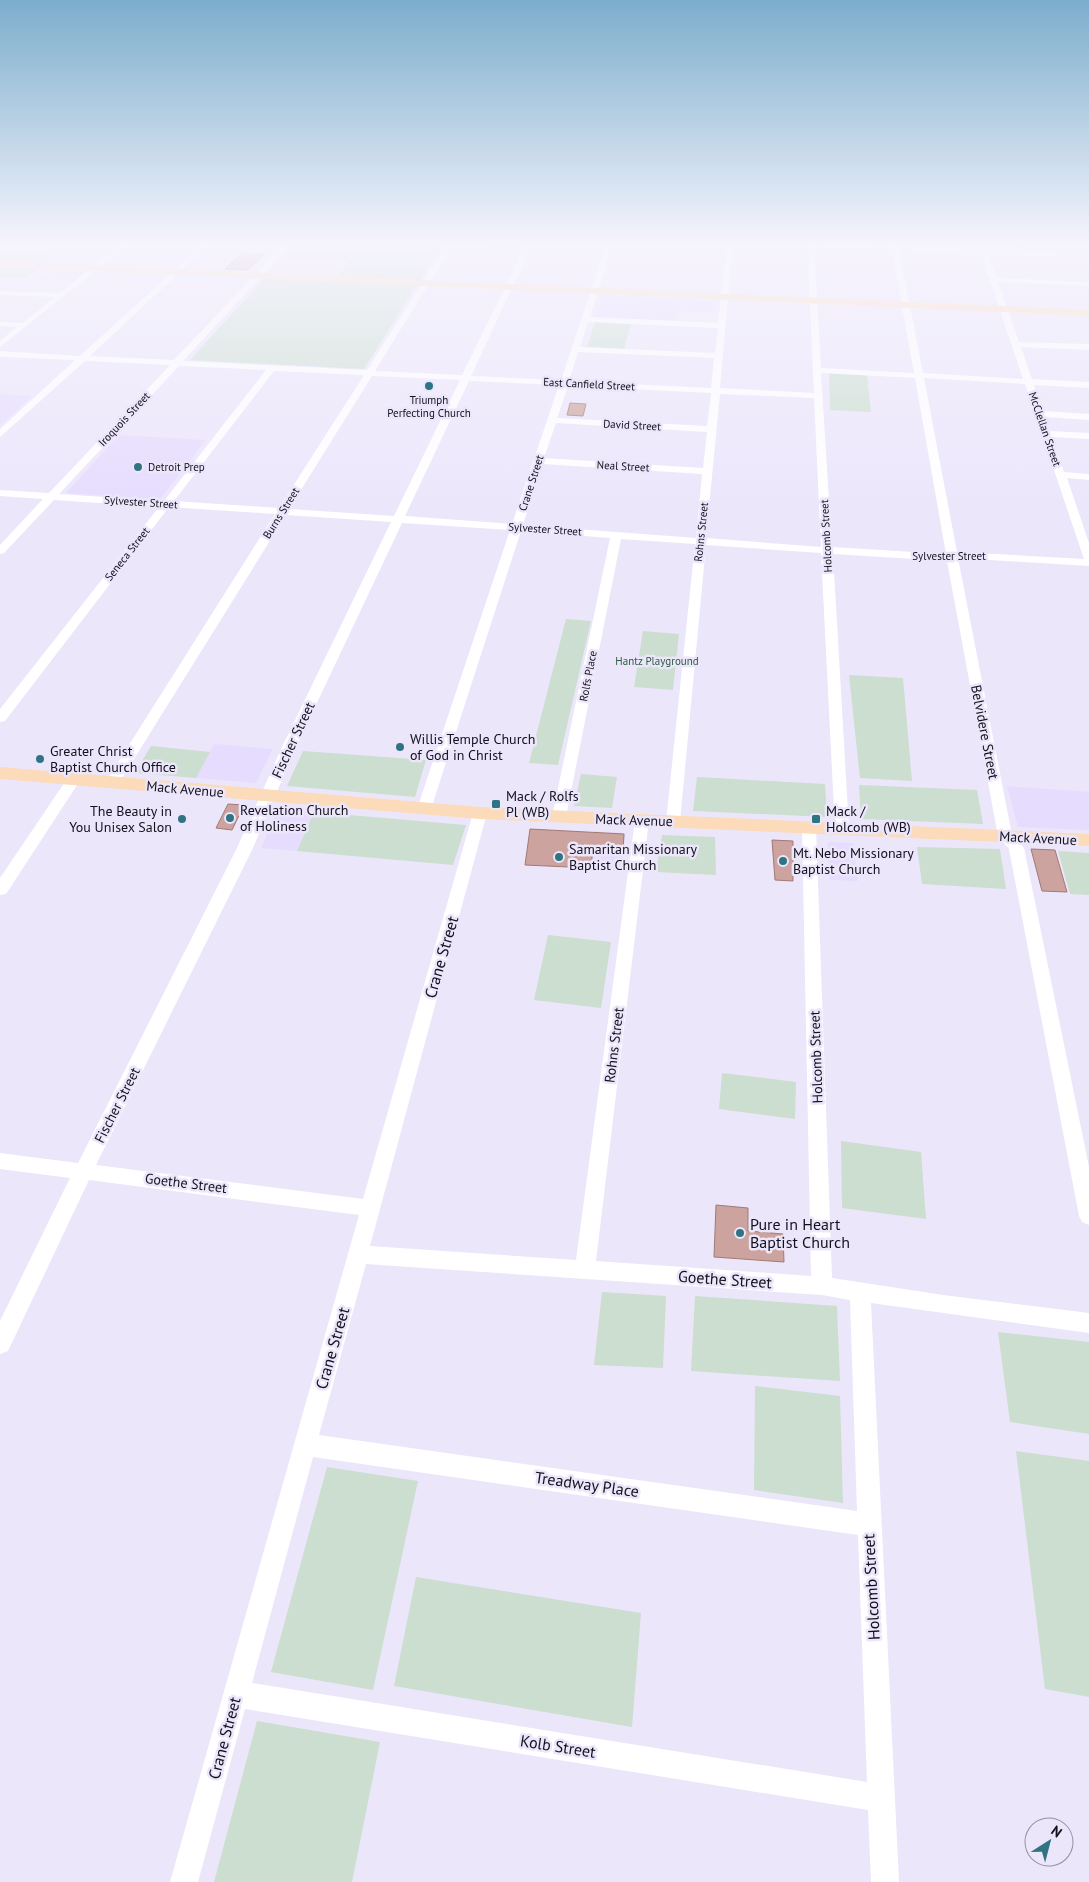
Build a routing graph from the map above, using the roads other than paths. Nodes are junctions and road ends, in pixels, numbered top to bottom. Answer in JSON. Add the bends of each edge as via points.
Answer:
{"nodes":[{"id":1,"x":18,"y":331,"type":"edge"},
{"id":2,"x":112,"y":331,"type":"edge"},
{"id":3,"x":206,"y":331,"type":"edge"},
{"id":4,"x":397,"y":331,"type":"edge"},
{"id":5,"x":488,"y":331,"type":"edge"},
{"id":6,"x":581,"y":331,"type":"edge"},
{"id":7,"x":722,"y":331,"type":"edge"},
{"id":8,"x":815,"y":331,"type":"edge"},
{"id":9,"x":910,"y":331,"type":"edge"},
{"id":10,"x":1011,"y":331,"type":"edge"},
{"id":11,"x":1015,"y":344,"type":"junction"},
{"id":12,"x":0,"y":345,"type":"edge"},
{"id":13,"x":1089,"y":348,"type":"edge"},
{"id":14,"x":575,"y":349,"type":"junction"},
{"id":15,"x":0,"y":354,"type":"edge"},
{"id":16,"x":719,"y":356,"type":"junction"},
{"id":17,"x":82,"y":358,"type":"junction"},
{"id":18,"x":176,"y":363,"type":"junction"},
{"id":19,"x":272,"y":368,"type":"junction"},
{"id":20,"x":817,"y":370,"type":"junction"},
{"id":21,"x":371,"y":373,"type":"junction"},
{"id":22,"x":918,"y":375,"type":"junction"},
{"id":23,"x":465,"y":378,"type":"junction"},
{"id":24,"x":1028,"y":381,"type":"junction"},
{"id":25,"x":564,"y":383,"type":"junction"},
{"id":26,"x":1089,"y":385,"type":"edge"},
{"id":27,"x":715,"y":391,"type":"junction"},
{"id":28,"x":818,"y":396,"type":"junction"},
{"id":29,"x":1040,"y":414,"type":"junction"},
{"id":30,"x":1089,"y":417,"type":"edge"},
{"id":31,"x":552,"y":420,"type":"junction"},
{"id":32,"x":712,"y":429,"type":"junction"},
{"id":33,"x":0,"y":434,"type":"edge"},
{"id":34,"x":1046,"y":434,"type":"junction"},
{"id":35,"x":1089,"y":436,"type":"edge"},
{"id":36,"x":538,"y":461,"type":"junction"},
{"id":37,"x":707,"y":471,"type":"junction"},
{"id":38,"x":1060,"y":475,"type":"junction"},
{"id":39,"x":1089,"y":477,"type":"edge"},
{"id":40,"x":0,"y":493,"type":"edge"},
{"id":41,"x":51,"y":497,"type":"junction"},
{"id":42,"x":166,"y":504,"type":"junction"},
{"id":43,"x":282,"y":511,"type":"junction"},
{"id":44,"x":397,"y":519,"type":"junction"},
{"id":45,"x":1076,"y":521,"type":"junction"},
{"id":46,"x":1089,"y":522,"type":"edge"},
{"id":47,"x":516,"y":527,"type":"junction"},
{"id":48,"x":616,"y":535,"type":"junction"},
{"id":49,"x":700,"y":541,"type":"junction"},
{"id":50,"x":827,"y":550,"type":"junction"},
{"id":51,"x":0,"y":551,"type":"edge"},
{"id":52,"x":952,"y":556,"type":"junction"},
{"id":53,"x":1089,"y":559,"type":"edge"},
{"id":54,"x":1089,"y":563,"type":"edge"},
{"id":55,"x":0,"y":718,"type":"edge"},
{"id":56,"x":0,"y":773,"type":"edge"},
{"id":57,"x":74,"y":780,"type":"junction"},
{"id":58,"x":112,"y":782,"type":"junction"},
{"id":59,"x":268,"y":796,"type":"junction"},
{"id":60,"x":424,"y":809,"type":"junction"},
{"id":61,"x":480,"y":813,"type":"junction"},
{"id":62,"x":559,"y":817,"type":"junction"},
{"id":63,"x":642,"y":820,"type":"junction"},
{"id":64,"x":673,"y":822,"type":"junction"},
{"id":65,"x":809,"y":828,"type":"junction"},
{"id":66,"x":842,"y":829,"type":"junction"},
{"id":67,"x":1005,"y":836,"type":"junction"},
{"id":68,"x":1089,"y":840,"type":"edge"},
{"id":69,"x":0,"y":890,"type":"edge"},
{"id":70,"x":0,"y":1161,"type":"edge"},
{"id":71,"x":84,"y":1171,"type":"junction"},
{"id":72,"x":371,"y":1208,"type":"junction"},
{"id":73,"x":1089,"y":1216,"type":"edge"},
{"id":74,"x":358,"y":1254,"type":"junction"},
{"id":75,"x":585,"y":1269,"type":"junction"},
{"id":76,"x":822,"y":1286,"type":"junction"},
{"id":77,"x":860,"y":1292,"type":"junction"},
{"id":78,"x":1089,"y":1323,"type":"edge"},
{"id":79,"x":0,"y":1344,"type":"edge"},
{"id":80,"x":305,"y":1444,"type":"junction"},
{"id":81,"x":868,"y":1524,"type":"junction"},
{"id":82,"x":236,"y":1694,"type":"junction"},
{"id":83,"x":881,"y":1798,"type":"junction"},
{"id":84,"x":184,"y":1882,"type":"edge"},
{"id":85,"x":885,"y":1882,"type":"edge"}],
"edges":[{"from":1,"to":12,"type":"street"},
{"from":2,"to":17,"type":"street"},
{"from":3,"to":18,"type":"street","name":"Iroquois Street"},
{"from":4,"to":21,"type":"street","name":"Burns Street"},
{"from":5,"to":23,"type":"street","name":"Fischer Street"},
{"from":6,"to":14,"type":"street","name":"Crane Street"},
{"from":7,"to":16,"type":"street","name":"Rohns Street"},
{"from":8,"to":20,"type":"street","name":"Holcomb Street"},
{"from":9,"to":22,"type":"street","name":"Belvidere Street"},
{"from":10,"to":11,"type":"street","name":"McClellan Street"},
{"from":11,"to":13,"type":"street"},
{"from":11,"to":24,"type":"street","name":"McClellan Street"},
{"from":14,"to":16,"type":"street"},
{"from":14,"to":25,"type":"street","name":"Crane Street"},
{"from":15,"to":17,"type":"street","name":"East Canfield Street"},
{"from":16,"to":27,"type":"street","name":"Rohns Street"},
{"from":17,"to":18,"type":"street","name":"East Canfield Street"},
{"from":17,"to":33,"type":"street"},
{"from":18,"to":19,"type":"street","name":"East Canfield Street"},
{"from":18,"to":41,"type":"street","name":"Iroquois Street"},
{"from":19,"to":21,"type":"street","name":"East Canfield Street"},
{"from":19,"to":42,"type":"street","name":"Seneca Street"},
{"from":20,"to":22,"type":"street"},
{"from":20,"to":28,"type":"street","name":"Holcomb Street"},
{"from":21,"to":23,"type":"street","name":"East Canfield Street"},
{"from":21,"to":43,"type":"street","name":"Burns Street"},
{"from":22,"to":24,"type":"street"},
{"from":22,"to":52,"type":"street","name":"Belvidere Street"},
{"from":23,"to":25,"type":"street","name":"East Canfield Street"},
{"from":23,"to":44,"type":"street","name":"Fischer Street"},
{"from":24,"to":26,"type":"street"},
{"from":24,"to":29,"type":"street","name":"McClellan Street"},
{"from":25,"to":27,"type":"street","name":"East Canfield Street"},
{"from":25,"to":31,"type":"street","name":"Crane Street"},
{"from":27,"to":28,"type":"street","name":"East Canfield Street"},
{"from":27,"to":32,"type":"street","name":"Rohns Street"},
{"from":28,"to":50,"type":"street","name":"Holcomb Street"},
{"from":29,"to":30,"type":"street"},
{"from":29,"to":34,"type":"street","name":"McClellan Street"},
{"from":31,"to":32,"type":"street","name":"David Street"},
{"from":31,"to":36,"type":"street","name":"Crane Street"},
{"from":32,"to":37,"type":"street","name":"Rohns Street"},
{"from":34,"to":35,"type":"street"},
{"from":34,"to":38,"type":"street","name":"McClellan Street"},
{"from":36,"to":37,"type":"street","name":"Neal Street"},
{"from":36,"to":47,"type":"street","name":"Crane Street"},
{"from":37,"to":49,"type":"street","name":"Rohns Street"},
{"from":38,"to":39,"type":"street"},
{"from":38,"to":45,"type":"street","name":"McClellan Street"},
{"from":40,"to":41,"type":"street","name":"Sylvester Street"},
{"from":41,"to":42,"type":"street","name":"Sylvester Street"},
{"from":41,"to":51,"type":"street","name":"Iroquois Street"},
{"from":42,"to":43,"type":"street","name":"Sylvester Street"},
{"from":42,"to":55,"type":"street","name":"Seneca Street"},
{"from":43,"to":44,"type":"street","name":"Sylvester Street"},
{"from":43,"to":58,"type":"street","name":"Burns Street"},
{"from":44,"to":47,"type":"street","name":"Sylvester Street"},
{"from":44,"to":59,"type":"street","name":"Fischer Street"},
{"from":45,"to":46,"type":"street"},
{"from":45,"to":53,"type":"street","name":"McClellan Street"},
{"from":47,"to":48,"type":"street","name":"Sylvester Street"},
{"from":47,"to":60,"type":"street","name":"Crane Street"},
{"from":48,"to":49,"type":"street","name":"Sylvester Street"},
{"from":48,"to":62,"type":"street","name":"Rolfs Place"},
{"from":49,"to":50,"type":"street","name":"Sylvester Street"},
{"from":49,"to":64,"type":"street","name":"Rohns Street"},
{"from":50,"to":52,"type":"street","name":"Sylvester Street"},
{"from":50,"to":66,"type":"street","name":"Holcomb Street"},
{"from":52,"to":54,"type":"street","name":"Sylvester Street","via":[[962,554]]},
{"from":52,"to":67,"type":"street","name":"Belvidere Street"},
{"from":56,"to":57,"type":"main road","name":"Mack Avenue"},
{"from":57,"to":58,"type":"main road","name":"Mack Avenue"},
{"from":57,"to":69,"type":"street"},
{"from":58,"to":59,"type":"main road","name":"Mack Avenue"},
{"from":59,"to":60,"type":"main road","name":"Mack Avenue"},
{"from":59,"to":71,"type":"street","name":"Fischer Street"},
{"from":60,"to":61,"type":"main road","name":"Mack Avenue"},
{"from":61,"to":62,"type":"main road","name":"Mack Avenue"},
{"from":61,"to":72,"type":"street","name":"Crane Street"},
{"from":62,"to":63,"type":"main road","name":"Mack Avenue"},
{"from":63,"to":64,"type":"main road","name":"Mack Avenue"},
{"from":63,"to":75,"type":"street","name":"Rohns Street"},
{"from":64,"to":65,"type":"main road","name":"Mack Avenue"},
{"from":65,"to":66,"type":"main road","name":"Mack Avenue"},
{"from":65,"to":76,"type":"street","name":"Holcomb Street"},
{"from":66,"to":67,"type":"main road","name":"Mack Avenue"},
{"from":67,"to":68,"type":"main road","name":"Mack Avenue"},
{"from":67,"to":73,"type":"street","name":"Belvidere Street","via":[[1016,848]]},
{"from":70,"to":71,"type":"street","name":"Goethe Street"},
{"from":71,"to":72,"type":"street","name":"Goethe Street"},
{"from":71,"to":79,"type":"street","name":"Fischer Street"},
{"from":72,"to":74,"type":"street","name":"Crane Street"},
{"from":74,"to":75,"type":"street","name":"Goethe Street"},
{"from":74,"to":80,"type":"street","name":"Crane Street"},
{"from":75,"to":76,"type":"street","name":"Goethe Street"},
{"from":76,"to":77,"type":"street","name":"Goethe Street"},
{"from":77,"to":78,"type":"street","name":"Goethe Street"},
{"from":77,"to":81,"type":"street","name":"Holcomb Street"},
{"from":80,"to":81,"type":"street","name":"Treadway Place"},
{"from":80,"to":82,"type":"street","name":"Crane Street"},
{"from":81,"to":83,"type":"street","name":"Holcomb Street"},
{"from":82,"to":83,"type":"street","name":"Kolb Street"},
{"from":82,"to":84,"type":"street","name":"Crane Street"},
{"from":83,"to":85,"type":"street","name":"Holcomb Street"}]}
